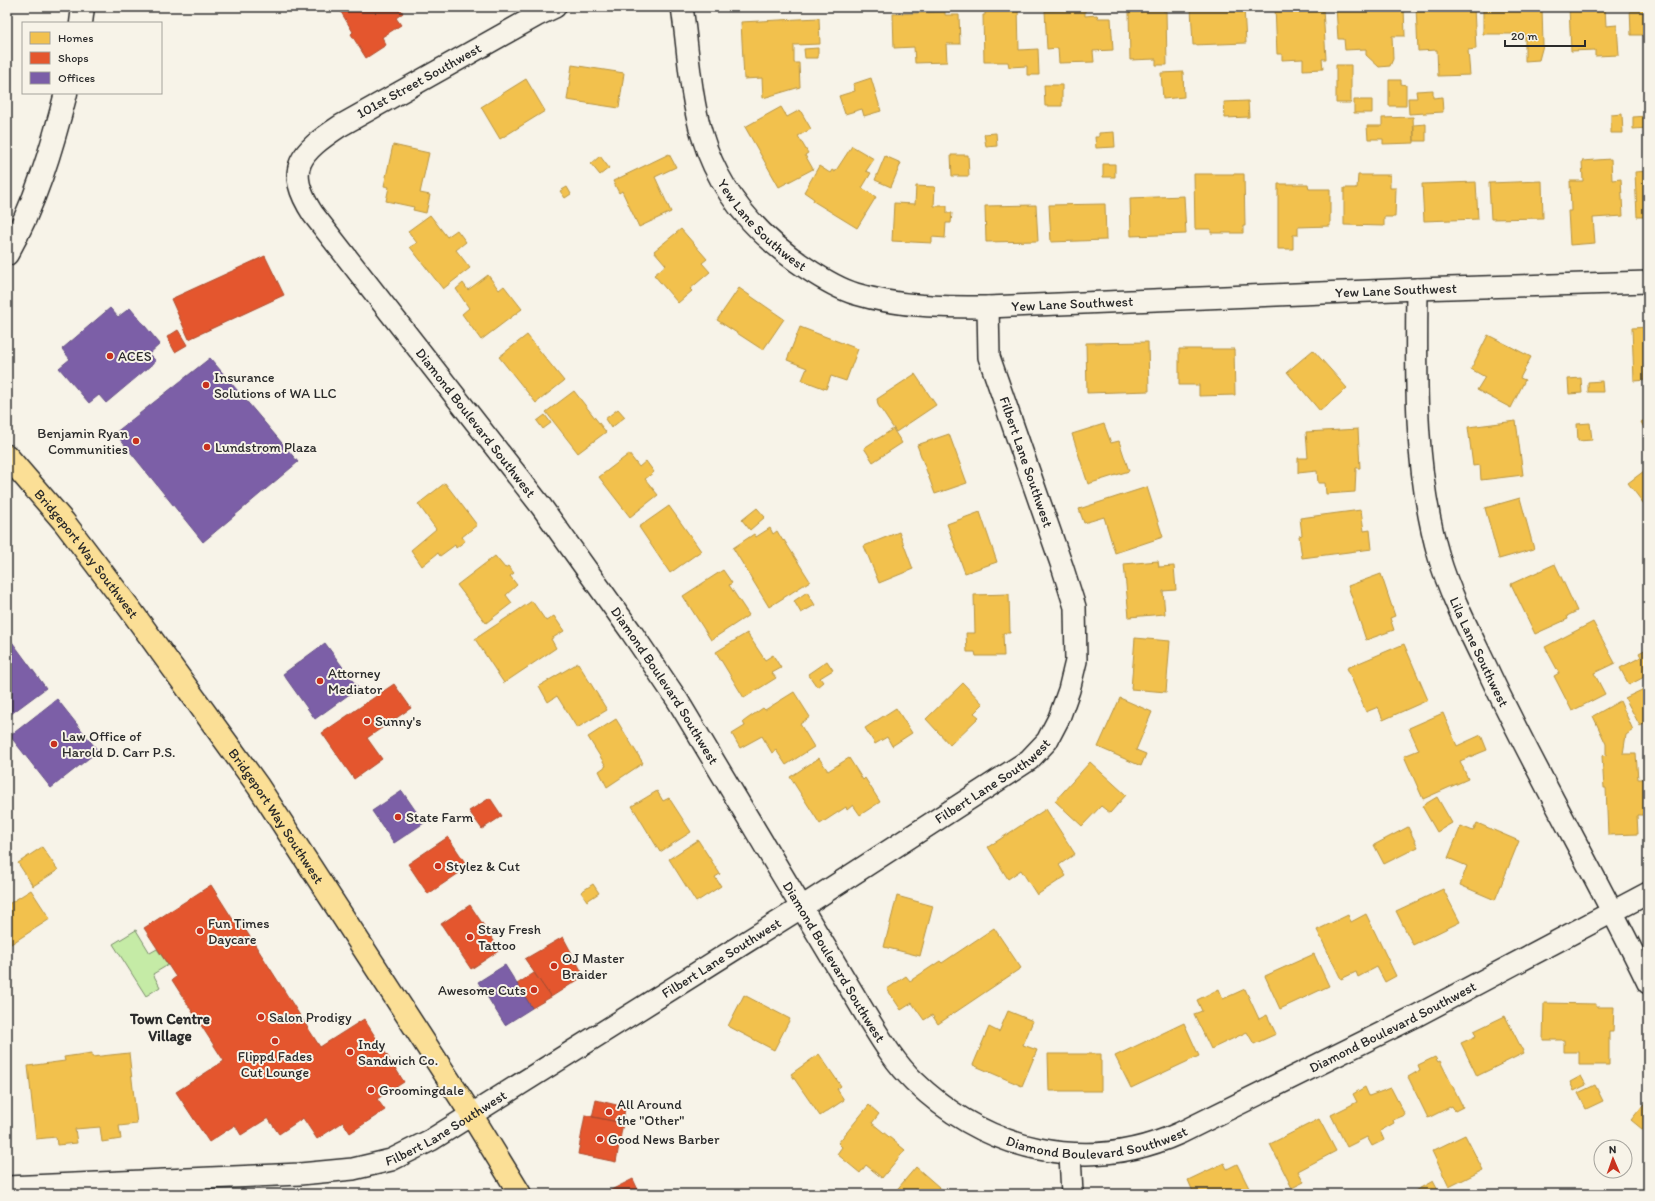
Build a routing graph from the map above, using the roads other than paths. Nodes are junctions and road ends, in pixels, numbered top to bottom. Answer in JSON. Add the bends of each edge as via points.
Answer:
{"nodes":[{"id":1,"x":83,"y":7,"type":"edge"},
{"id":2,"x":555,"y":7,"type":"edge"},
{"id":3,"x":682,"y":7,"type":"edge"},
{"id":4,"x":81,"y":22,"type":"edge"},
{"id":5,"x":66,"y":94,"type":"edge"},
{"id":6,"x":299,"y":170,"type":"joint"},
{"id":7,"x":7,"y":254,"type":"edge"},
{"id":8,"x":1648,"y":282,"type":"edge"},
{"id":9,"x":1416,"y":289,"type":"junction"},
{"id":10,"x":988,"y":307,"type":"junction"},
{"id":11,"x":7,"y":456,"type":"edge"},
{"id":12,"x":1648,"y":893,"type":"edge"},
{"id":13,"x":802,"y":907,"type":"junction"},
{"id":14,"x":1613,"y":910,"type":"junction"},
{"id":15,"x":1648,"y":983,"type":"edge"},
{"id":16,"x":471,"y":1114,"type":"junction"},
{"id":17,"x":1070,"y":1155,"type":"junction"},
{"id":18,"x":7,"y":1187,"type":"edge"},
{"id":19,"x":520,"y":1194,"type":"edge"},
{"id":20,"x":1072,"y":1194,"type":"edge"}],
"edges":[{"from":1,"to":4,"type":"main road"},
{"from":2,"to":6,"type":"street","name":"101st Street Southwest","via":[[340,126],[308,149]]},
{"from":3,"to":10,"type":"street","name":"Yew Lane Southwest","via":[[702,136],[732,199],[757,230],[790,258],[820,278],[855,294],[890,302],[935,307]]},
{"from":5,"to":7,"type":"main road","via":[[28,211]]},
{"from":6,"to":13,"type":"street","name":"Diamond Boulevard Southwest","via":[[300,188],[313,214],[541,506],[632,633],[678,701]]},
{"from":8,"to":9,"type":"street","name":"Yew Lane Southwest"},
{"from":9,"to":10,"type":"street","name":"Yew Lane Southwest"},
{"from":9,"to":14,"type":"street","name":"Lila Lane Southwest","via":[[1416,368],[1422,479],[1439,558],[1507,710]]},
{"from":10,"to":13,"type":"street","name":"Filbert Lane Southwest","via":[[989,357],[1064,569],[1074,607],[1076,661],[1069,690],[1047,741],[1029,760]]},
{"from":11,"to":16,"type":"main road","name":"Bridgeport Way Southwest","via":[[64,522],[195,696],[275,812]]},
{"from":12,"to":14,"type":"street","name":"Diamond Boulevard Southwest"},
{"from":13,"to":16,"type":"street","name":"Filbert Lane Southwest"},
{"from":13,"to":17,"type":"street","name":"Diamond Boulevard Southwest","via":[[869,1020],[892,1055],[913,1080],[956,1115],[984,1130],[1031,1148]]},
{"from":14,"to":15,"type":"street","name":"Lila Lane Southwest"},
{"from":14,"to":17,"type":"street","name":"Diamond Boulevard Southwest","via":[[1416,1016],[1180,1134],[1134,1149]]},
{"from":16,"to":18,"type":"street","name":"Filbert Lane Southwest","via":[[410,1152],[364,1167],[300,1174]]},
{"from":16,"to":19,"type":"main road","name":"Bridgeport Way Southwest"},
{"from":17,"to":20,"type":"street"}]}
